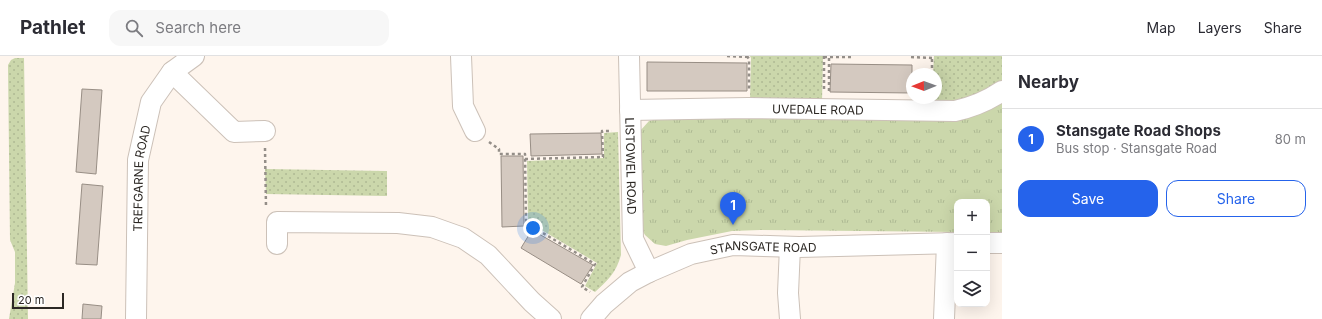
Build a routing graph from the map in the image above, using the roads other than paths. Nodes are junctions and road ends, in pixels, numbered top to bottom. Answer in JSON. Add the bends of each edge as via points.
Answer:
{"nodes":[{"id":1,"x":194,"y":56,"type":"edge"},
{"id":2,"x":461,"y":56,"type":"edge"},
{"id":3,"x":629,"y":56,"type":"edge"},
{"id":4,"x":172,"y":72,"type":"junction"},
{"id":5,"x":1002,"y":91,"type":"edge"},
{"id":6,"x":630,"y":110,"type":"junction"},
{"id":7,"x":265,"y":131,"type":"road end"},
{"id":8,"x":475,"y":131,"type":"road end"},
{"id":9,"x":952,"y":243,"type":"edge"},
{"id":10,"x":990,"y":243,"type":"edge"},
{"id":11,"x":1002,"y":243,"type":"edge"},
{"id":12,"x":277,"y":244,"type":"dead end"},
{"id":13,"x":790,"y":247,"type":"junction"},
{"id":14,"x":649,"y":272,"type":"junction"},
{"id":15,"x":136,"y":319,"type":"edge"},
{"id":16,"x":551,"y":319,"type":"edge"},
{"id":17,"x":591,"y":319,"type":"edge"},
{"id":18,"x":790,"y":319,"type":"edge"},
{"id":19,"x":944,"y":319,"type":"edge"}],
"edges":[{"from":1,"to":4,"type":"street","name":"TREFGARNE ROAD"},
{"from":2,"to":8,"type":"street","via":[[463,106]]},
{"from":3,"to":6,"type":"street","name":"LISTOWEL ROAD"},
{"from":4,"to":7,"type":"street","via":[[234,132]]},
{"from":4,"to":15,"type":"street","name":"TREFGARNE ROAD","via":[[151,102],[138,160]]},
{"from":5,"to":6,"type":"street","name":"UVEDALE ROAD","via":[[974,107],[955,111],[748,108]]},
{"from":6,"to":14,"type":"street","name":"LISTOWEL ROAD","via":[[633,239]]},
{"from":9,"to":13,"type":"street","name":"STANSGATE ROAD"},
{"from":9,"to":19,"type":"street"},
{"from":10,"to":11,"type":"street"},
{"from":12,"to":16,"type":"street","via":[[277,222],[398,223],[432,227],[463,238],[488,256]]},
{"from":13,"to":14,"type":"street","name":"STANSGATE ROAD","via":[[733,245],[691,254]]},
{"from":13,"to":18,"type":"street"},
{"from":14,"to":17,"type":"street","name":"STANSGATE ROAD","via":[[630,282]]}]}
